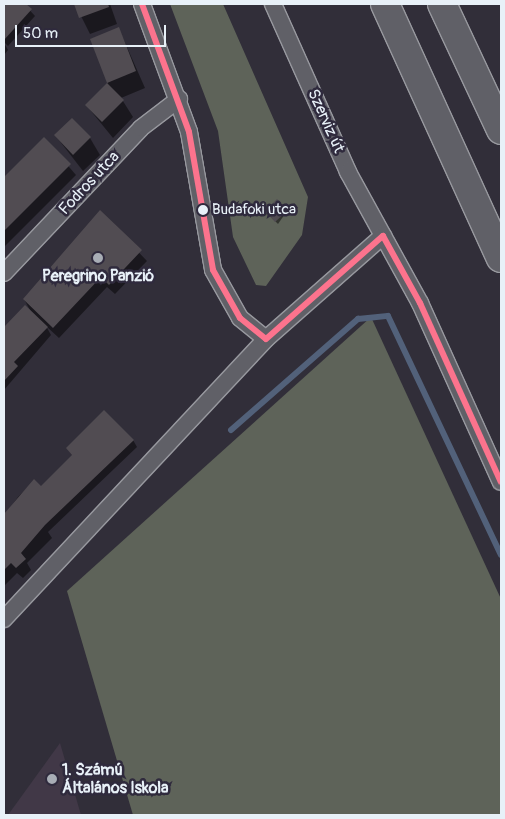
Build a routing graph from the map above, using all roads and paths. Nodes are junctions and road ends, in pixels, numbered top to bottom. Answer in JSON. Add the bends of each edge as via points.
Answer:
{"nodes":[{"id":1,"x":142,"y":4,"type":"edge"},
{"id":2,"x":273,"y":4,"type":"edge"},
{"id":3,"x":385,"y":4,"type":"edge"},
{"id":4,"x":442,"y":4,"type":"edge"},
{"id":5,"x":179,"y":99,"type":"junction"},
{"id":6,"x":501,"y":130,"type":"edge"},
{"id":7,"x":383,"y":236,"type":"junction"},
{"id":8,"x":501,"y":258,"type":"edge"},
{"id":9,"x":4,"y":272,"type":"edge"},
{"id":10,"x":266,"y":339,"type":"junction"},
{"id":11,"x":501,"y":482,"type":"edge"},
{"id":12,"x":4,"y":619,"type":"edge"}],
"edges":[{"from":1,"to":5,"type":"street"},
{"from":2,"to":7,"type":"street","name":"Szerviz út","via":[[348,172]]},
{"from":3,"to":8,"type":"highway"},
{"from":4,"to":6,"type":"highway"},
{"from":5,"to":9,"type":"street","name":"Fodros utca","via":[[141,128]]},
{"from":5,"to":10,"type":"street","via":[[198,167],[213,270],[240,318]]},
{"from":7,"to":10,"type":"street"},
{"from":7,"to":11,"type":"street","name":"Szerviz út","via":[[420,303]]},
{"from":10,"to":12,"type":"street"}]}
